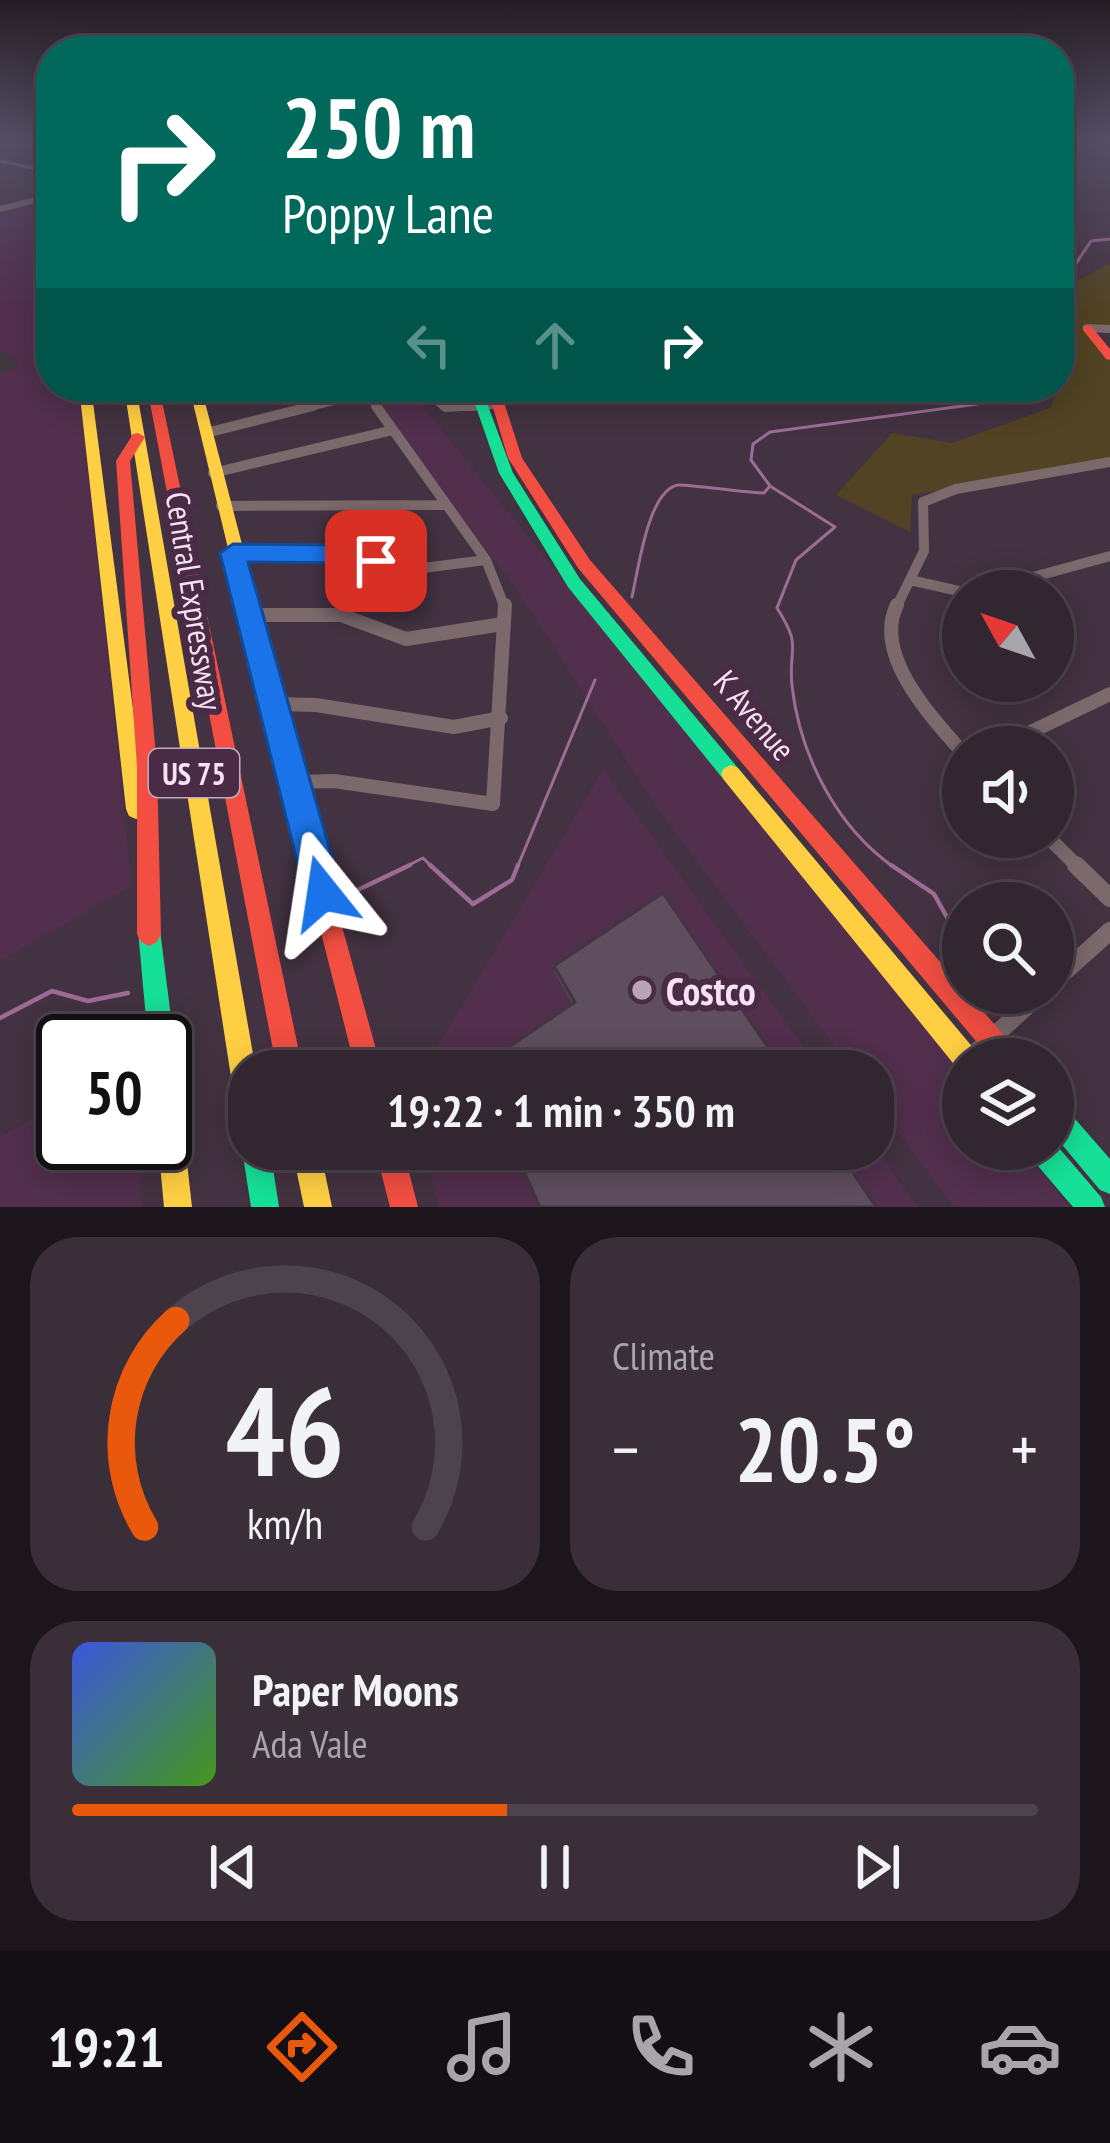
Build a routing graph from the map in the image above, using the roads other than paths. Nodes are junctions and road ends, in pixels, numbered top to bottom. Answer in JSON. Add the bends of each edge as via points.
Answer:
{"nodes":[{"id":1,"x":36,"y":199,"type":"edge"},
{"id":2,"x":0,"y":208,"type":"edge"},
{"id":3,"x":1087,"y":328,"type":"joint"},
{"id":4,"x":1110,"y":329,"type":"edge"},
{"id":5,"x":1110,"y":357,"type":"edge"},
{"id":6,"x":88,"y":402,"type":"edge"},
{"id":7,"x":132,"y":402,"type":"edge"},
{"id":8,"x":156,"y":402,"type":"edge"},
{"id":9,"x":198,"y":402,"type":"edge"},
{"id":10,"x":320,"y":402,"type":"edge"},
{"id":11,"x":373,"y":402,"type":"edge"},
{"id":12,"x":438,"y":402,"type":"edge"},
{"id":13,"x":478,"y":402,"type":"edge"},
{"id":14,"x":489,"y":402,"type":"edge"},
{"id":15,"x":490,"y":402,"type":"edge"},
{"id":16,"x":393,"y":430,"type":"junction"},
{"id":17,"x":206,"y":433,"type":"junction"},
{"id":18,"x":138,"y":437,"type":"junction"},
{"id":19,"x":1110,"y":462,"type":"edge"},
{"id":20,"x":213,"y":473,"type":"junction"},
{"id":21,"x":444,"y":505,"type":"junction"},
{"id":22,"x":221,"y":506,"type":"junction"},
{"id":23,"x":233,"y":553,"type":"junction"},
{"id":24,"x":1110,"y":556,"type":"edge"},
{"id":25,"x":486,"y":560,"type":"junction"},
{"id":26,"x":1059,"y":570,"type":"edge"},
{"id":27,"x":910,"y":580,"type":"junction"},
{"id":28,"x":942,"y":587,"type":"edge"},
{"id":29,"x":249,"y":615,"type":"junction"},
{"id":30,"x":503,"y":624,"type":"junction"},
{"id":31,"x":672,"y":664,"type":"junction"},
{"id":32,"x":648,"y":676,"type":"junction"},
{"id":33,"x":1110,"y":694,"type":"edge"},
{"id":34,"x":273,"y":704,"type":"junction"},
{"id":35,"x":501,"y":718,"type":"junction"},
{"id":36,"x":1043,"y":726,"type":"edge"},
{"id":37,"x":942,"y":730,"type":"edge"},
{"id":38,"x":293,"y":782,"type":"junction"},
{"id":39,"x":1069,"y":858,"type":"edge"},
{"id":40,"x":1110,"y":898,"type":"edge"},
{"id":41,"x":1110,"y":931,"type":"edge"},
{"id":42,"x":149,"y":934,"type":"junction"},
{"id":43,"x":1074,"y":963,"type":"edge"},
{"id":44,"x":157,"y":1014,"type":"edge"},
{"id":45,"x":1017,"y":1014,"type":"edge"},
{"id":46,"x":950,"y":1038,"type":"edge"},
{"id":47,"x":990,"y":1038,"type":"joint"},
{"id":48,"x":239,"y":1050,"type":"edge"},
{"id":49,"x":286,"y":1050,"type":"edge"},
{"id":50,"x":363,"y":1050,"type":"edge"},
{"id":51,"x":1074,"y":1138,"type":"edge"},
{"id":52,"x":174,"y":1170,"type":"edge"},
{"id":53,"x":259,"y":1170,"type":"edge"},
{"id":54,"x":310,"y":1170,"type":"edge"},
{"id":55,"x":394,"y":1170,"type":"edge"},
{"id":56,"x":1060,"y":1170,"type":"edge"},
{"id":57,"x":1110,"y":1180,"type":"edge"},
{"id":58,"x":178,"y":1207,"type":"edge"},
{"id":59,"x":265,"y":1207,"type":"edge"},
{"id":60,"x":318,"y":1207,"type":"edge"},
{"id":61,"x":404,"y":1207,"type":"edge"},
{"id":62,"x":1091,"y":1207,"type":"edge"}],
"edges":[{"from":1,"to":2,"type":"street"},
{"from":3,"to":4,"type":"street"},
{"from":3,"to":5,"type":"main road"},
{"from":6,"to":42,"type":"main road"},
{"from":7,"to":18,"type":"main road","name":"Central Expressway","number":"US 75"},
{"from":8,"to":49,"type":"main road","name":"Central Expressway","number":"US 75"},
{"from":9,"to":17,"type":"main road","name":"Central Expressway"},
{"from":10,"to":17,"type":"street"},
{"from":11,"to":16,"type":"street"},
{"from":12,"to":13,"type":"street"},
{"from":14,"to":32,"type":"main road","name":"K Avenue","via":[[506,473],[543,537]]},
{"from":15,"to":31,"type":"main road","name":"K Avenue","via":[[564,536]]},
{"from":16,"to":20,"type":"street"},
{"from":16,"to":21,"type":"street"},
{"from":17,"to":20,"type":"main road","name":"Central Expressway"},
{"from":18,"to":42,"type":"main road","via":[[123,460],[148,788]]},
{"from":18,"to":48,"type":"main road","name":"Central Expressway","number":"US 75"},
{"from":19,"to":27,"type":"street","via":[[930,496],[922,508],[924,550]]},
{"from":20,"to":22,"type":"main road","name":"Central Expressway"},
{"from":21,"to":22,"type":"street"},
{"from":21,"to":25,"type":"street"},
{"from":22,"to":23,"type":"main road","name":"Central Expressway"},
{"from":23,"to":25,"type":"street","via":[[348,554],[407,570]]},
{"from":23,"to":29,"type":"main road","name":"Central Expressway"},
{"from":24,"to":26,"type":"street"},
{"from":25,"to":30,"type":"street","via":[[505,601]]},
{"from":27,"to":28,"type":"street"},
{"from":27,"to":37,"type":"street","via":[[893,614],[895,649],[920,705]]},
{"from":29,"to":30,"type":"street","via":[[341,615],[406,639]]},
{"from":29,"to":34,"type":"main road","name":"Central Expressway"},
{"from":30,"to":35,"type":"street"},
{"from":31,"to":32,"type":"main road"},
{"from":31,"to":47,"type":"main road","name":"K Avenue"},
{"from":32,"to":46,"type":"main road","name":"K Avenue"},
{"from":33,"to":36,"type":"street"},
{"from":34,"to":35,"type":"street","via":[[454,727]]},
{"from":34,"to":38,"type":"main road","name":"Central Expressway"},
{"from":35,"to":38,"type":"street","via":[[493,804]]},
{"from":38,"to":50,"type":"main road","name":"Central Expressway"},
{"from":39,"to":40,"type":"street"},
{"from":41,"to":43,"type":"street"},
{"from":42,"to":44,"type":"main road"},
{"from":45,"to":47,"type":"street"},
{"from":51,"to":57,"type":"main road"},
{"from":52,"to":58,"type":"main road"},
{"from":53,"to":59,"type":"main road"},
{"from":54,"to":60,"type":"main road"},
{"from":55,"to":61,"type":"main road"},
{"from":56,"to":62,"type":"main road"}]}
